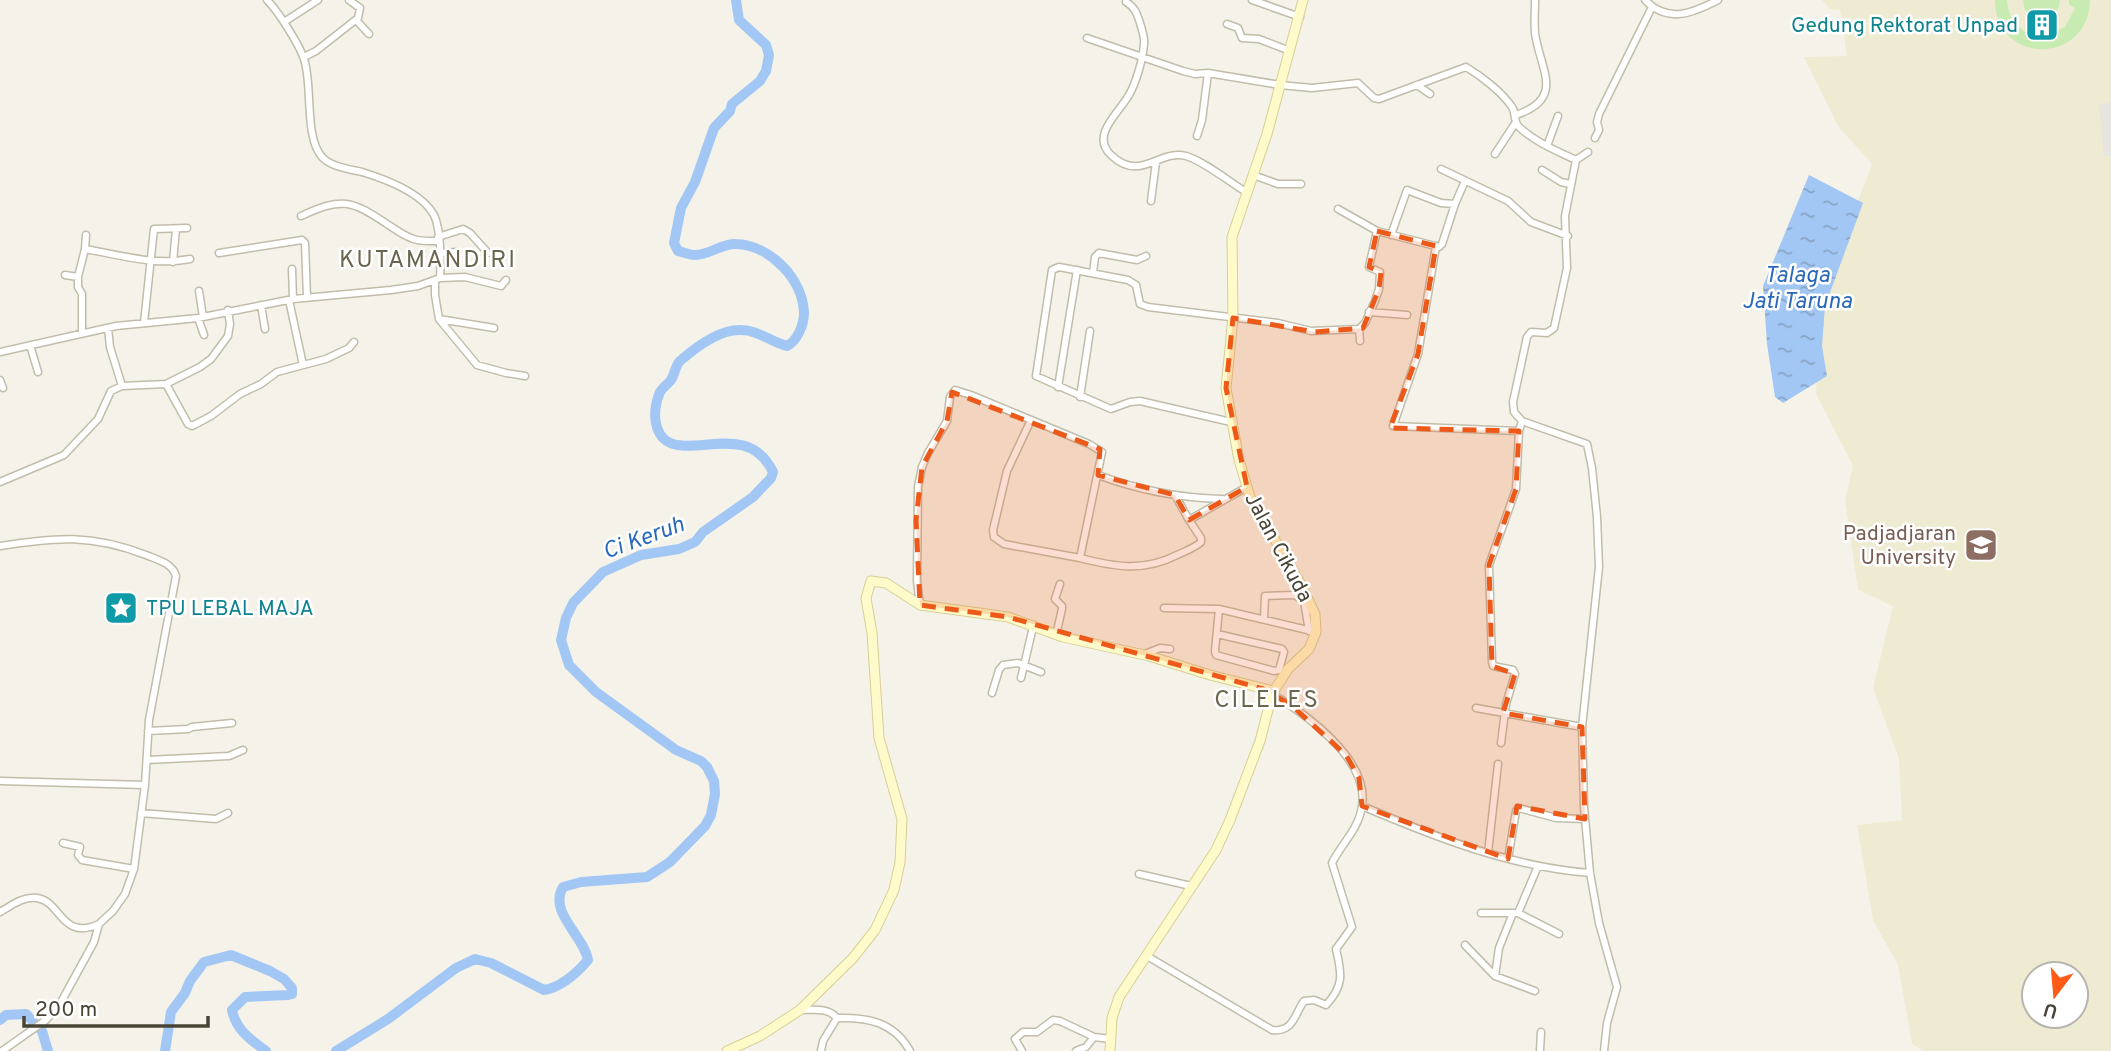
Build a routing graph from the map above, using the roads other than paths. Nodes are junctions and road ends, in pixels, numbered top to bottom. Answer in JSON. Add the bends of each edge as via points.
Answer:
{"nodes":[{"id":1,"x":267,"y":0,"type":"edge"},
{"id":2,"x":318,"y":0,"type":"edge"},
{"id":3,"x":349,"y":0,"type":"edge"},
{"id":4,"x":366,"y":0,"type":"edge"},
{"id":5,"x":1252,"y":0,"type":"edge"},
{"id":6,"x":1303,"y":0,"type":"edge"},
{"id":7,"x":1535,"y":0,"type":"edge"},
{"id":8,"x":1645,"y":0,"type":"edge"},
{"id":9,"x":1718,"y":0,"type":"edge"},
{"id":10,"x":1126,"y":2,"type":"dead end"},
{"id":11,"x":1652,"y":7,"type":"junction"},
{"id":12,"x":360,"y":8,"type":"junction"},
{"id":13,"x":1300,"y":17,"type":"junction"},
{"id":14,"x":356,"y":20,"type":"junction"},
{"id":15,"x":284,"y":22,"type":"junction"},
{"id":16,"x":1227,"y":24,"type":"dead end"},
{"id":17,"x":369,"y":34,"type":"dead end"},
{"id":18,"x":1087,"y":38,"type":"dead end"},
{"id":19,"x":1290,"y":51,"type":"junction"},
{"id":20,"x":304,"y":57,"type":"junction"},
{"id":21,"x":1141,"y":57,"type":"junction"},
{"id":22,"x":1208,"y":73,"type":"junction"},
{"id":23,"x":1280,"y":85,"type":"junction"},
{"id":24,"x":1417,"y":85,"type":"junction"},
{"id":25,"x":1430,"y":94,"type":"dead end"},
{"id":26,"x":1558,"y":116,"type":"dead end"},
{"id":27,"x":1516,"y":119,"type":"junction"},
{"id":28,"x":1197,"y":136,"type":"dead end"},
{"id":29,"x":1595,"y":138,"type":"dead end"},
{"id":30,"x":1547,"y":146,"type":"junction"},
{"id":31,"x":1588,"y":152,"type":"dead end"},
{"id":32,"x":1495,"y":154,"type":"dead end"},
{"id":33,"x":1576,"y":160,"type":"junction"},
{"id":34,"x":1156,"y":162,"type":"junction"},
{"id":35,"x":1441,"y":169,"type":"dead end"},
{"id":36,"x":1542,"y":170,"type":"dead end"},
{"id":37,"x":1252,"y":175,"type":"junction"},
{"id":38,"x":1465,"y":181,"type":"junction"},
{"id":39,"x":1301,"y":184,"type":"dead end"},
{"id":40,"x":1570,"y":184,"type":"junction"},
{"id":41,"x":1246,"y":192,"type":"junction"},
{"id":42,"x":1151,"y":201,"type":"dead end"},
{"id":43,"x":1455,"y":204,"type":"junction"},
{"id":44,"x":1338,"y":209,"type":"dead end"},
{"id":45,"x":302,"y":216,"type":"dead end"},
{"id":46,"x":187,"y":228,"type":"dead end"},
{"id":47,"x":176,"y":229,"type":"junction"},
{"id":48,"x":1377,"y":231,"type":"junction"},
{"id":49,"x":86,"y":235,"type":"dead end"},
{"id":50,"x":1391,"y":235,"type":"junction"},
{"id":51,"x":1568,"y":236,"type":"junction"},
{"id":52,"x":438,"y":239,"type":"junction"},
{"id":53,"x":1436,"y":246,"type":"junction"},
{"id":54,"x":85,"y":249,"type":"junction"},
{"id":55,"x":457,"y":252,"type":"dead end"},
{"id":56,"x":219,"y":253,"type":"dead end"},
{"id":57,"x":442,"y":253,"type":"junction"},
{"id":58,"x":488,"y":253,"type":"dead end"},
{"id":59,"x":1146,"y":256,"type":"dead end"},
{"id":60,"x":190,"y":259,"type":"dead end"},
{"id":61,"x":149,"y":261,"type":"junction"},
{"id":62,"x":173,"y":262,"type":"junction"},
{"id":63,"x":292,"y":270,"type":"dead end"},
{"id":64,"x":1077,"y":270,"type":"junction"},
{"id":65,"x":1093,"y":273,"type":"junction"},
{"id":66,"x":65,"y":275,"type":"dead end"},
{"id":67,"x":78,"y":277,"type":"junction"},
{"id":68,"x":437,"y":279,"type":"junction"},
{"id":69,"x":506,"y":280,"type":"dead end"},
{"id":70,"x":199,"y":291,"type":"dead end"},
{"id":71,"x":307,"y":297,"type":"junction"},
{"id":72,"x":291,"y":299,"type":"junction"},
{"id":73,"x":261,"y":305,"type":"junction"},
{"id":74,"x":228,"y":310,"type":"junction"},
{"id":75,"x":1369,"y":312,"type":"junction"},
{"id":76,"x":1407,"y":316,"type":"dead end"},
{"id":77,"x":201,"y":317,"type":"junction"},
{"id":78,"x":1233,"y":318,"type":"junction"},
{"id":79,"x":439,"y":319,"type":"junction"},
{"id":80,"x":144,"y":323,"type":"junction"},
{"id":81,"x":108,"y":328,"type":"junction"},
{"id":82,"x":494,"y":328,"type":"dead end"},
{"id":83,"x":265,"y":329,"type":"dead end"},
{"id":84,"x":1359,"y":329,"type":"junction"},
{"id":85,"x":1090,"y":331,"type":"dead end"},
{"id":86,"x":82,"y":332,"type":"junction"},
{"id":87,"x":204,"y":335,"type":"dead end"},
{"id":88,"x":1360,"y":341,"type":"dead end"},
{"id":89,"x":354,"y":342,"type":"dead end"},
{"id":90,"x":30,"y":345,"type":"junction"},
{"id":91,"x":0,"y":352,"type":"edge"},
{"id":92,"x":303,"y":365,"type":"junction"},
{"id":93,"x":38,"y":372,"type":"dead end"},
{"id":94,"x":525,"y":376,"type":"dead end"},
{"id":95,"x":0,"y":380,"type":"edge"},
{"id":96,"x":166,"y":384,"type":"junction"},
{"id":97,"x":122,"y":386,"type":"junction"},
{"id":98,"x":1058,"y":387,"type":"junction"},
{"id":99,"x":3,"y":388,"type":"dead end"},
{"id":100,"x":1080,"y":397,"type":"junction"},
{"id":101,"x":1031,"y":420,"type":"junction"},
{"id":102,"x":1522,"y":421,"type":"junction"},
{"id":103,"x":1231,"y":422,"type":"junction"},
{"id":104,"x":1519,"y":431,"type":"junction"},
{"id":105,"x":1098,"y":475,"type":"junction"},
{"id":106,"x":0,"y":482,"type":"edge"},
{"id":107,"x":1247,"y":487,"type":"junction"},
{"id":108,"x":1174,"y":495,"type":"junction"},
{"id":109,"x":1224,"y":499,"type":"junction"},
{"id":110,"x":1189,"y":520,"type":"junction"},
{"id":111,"x":0,"y":546,"type":"edge"},
{"id":112,"x":1080,"y":558,"type":"junction"},
{"id":113,"x":1060,"y":584,"type":"dead end"},
{"id":114,"x":920,"y":605,"type":"junction"},
{"id":115,"x":1164,"y":608,"type":"dead end"},
{"id":116,"x":1219,"y":609,"type":"junction"},
{"id":117,"x":1264,"y":619,"type":"junction"},
{"id":118,"x":1033,"y":627,"type":"junction"},
{"id":119,"x":1312,"y":632,"type":"junction"},
{"id":120,"x":1217,"y":634,"type":"junction"},
{"id":121,"x":1056,"y":635,"type":"junction"},
{"id":122,"x":1170,"y":649,"type":"dead end"},
{"id":123,"x":1143,"y":655,"type":"junction"},
{"id":124,"x":1024,"y":666,"type":"junction"},
{"id":125,"x":1041,"y":672,"type":"dead end"},
{"id":126,"x":1021,"y":678,"type":"dead end"},
{"id":127,"x":992,"y":693,"type":"dead end"},
{"id":128,"x":1273,"y":693,"type":"junction"},
{"id":129,"x":1476,"y":708,"type":"dead end"},
{"id":130,"x":1505,"y":713,"type":"junction"},
{"id":131,"x":232,"y":723,"type":"dead end"},
{"id":132,"x":1581,"y":727,"type":"junction"},
{"id":133,"x":148,"y":731,"type":"junction"},
{"id":134,"x":1501,"y":743,"type":"dead end"},
{"id":135,"x":243,"y":751,"type":"dead end"},
{"id":136,"x":147,"y":761,"type":"junction"},
{"id":137,"x":1498,"y":764,"type":"dead end"},
{"id":138,"x":0,"y":781,"type":"edge"},
{"id":139,"x":145,"y":785,"type":"junction"},
{"id":140,"x":1363,"y":807,"type":"junction"},
{"id":141,"x":141,"y":813,"type":"junction"},
{"id":142,"x":228,"y":813,"type":"dead end"},
{"id":143,"x":1585,"y":819,"type":"junction"},
{"id":144,"x":62,"y":843,"type":"dead end"},
{"id":145,"x":1488,"y":853,"type":"junction"},
{"id":146,"x":1508,"y":859,"type":"junction"},
{"id":147,"x":1538,"y":866,"type":"junction"},
{"id":148,"x":134,"y":869,"type":"junction"},
{"id":149,"x":1590,"y":873,"type":"junction"},
{"id":150,"x":1139,"y":874,"type":"dead end"},
{"id":151,"x":1191,"y":886,"type":"junction"},
{"id":152,"x":0,"y":912,"type":"edge"},
{"id":153,"x":1481,"y":913,"type":"dead end"},
{"id":154,"x":1516,"y":913,"type":"junction"},
{"id":155,"x":99,"y":924,"type":"junction"},
{"id":156,"x":1559,"y":934,"type":"dead end"},
{"id":157,"x":1465,"y":945,"type":"dead end"},
{"id":158,"x":1147,"y":956,"type":"junction"},
{"id":159,"x":1495,"y":976,"type":"junction"},
{"id":160,"x":1535,"y":991,"type":"dead end"},
{"id":161,"x":800,"y":1010,"type":"junction"},
{"id":162,"x":837,"y":1018,"type":"junction"},
{"id":163,"x":1541,"y":1032,"type":"dead end"},
{"id":164,"x":1094,"y":1037,"type":"junction"},
{"id":165,"x":1110,"y":1039,"type":"junction"},
{"id":166,"x":2,"y":1051,"type":"edge"},
{"id":167,"x":727,"y":1051,"type":"edge"},
{"id":168,"x":821,"y":1051,"type":"edge"},
{"id":169,"x":910,"y":1051,"type":"edge"},
{"id":170,"x":1022,"y":1051,"type":"edge"},
{"id":171,"x":1076,"y":1051,"type":"edge"},
{"id":172,"x":1110,"y":1051,"type":"edge"},
{"id":173,"x":1540,"y":1051,"type":"edge"},
{"id":174,"x":1604,"y":1051,"type":"edge"}],
"edges":[{"from":1,"to":15,"type":"street"},
{"from":2,"to":15,"type":"street"},
{"from":3,"to":12,"type":"street"},
{"from":4,"to":12,"type":"street"},
{"from":5,"to":13,"type":"street"},
{"from":6,"to":13,"type":"street","name":"Jalan Cikuda"},
{"from":7,"to":27,"type":"street","via":[[1535,33],[1545,71],[1545,92],[1534,108]]},
{"from":8,"to":11,"type":"street"},
{"from":9,"to":11,"type":"street","via":[[1673,16]]},
{"from":10,"to":21,"type":"street","via":[[1135,9],[1144,38]]},
{"from":11,"to":29,"type":"street","via":[[1598,114]]},
{"from":12,"to":14,"type":"street"},
{"from":13,"to":19,"type":"street","name":"Jalan Cikuda"},
{"from":14,"to":17,"type":"street"},
{"from":14,"to":20,"type":"street"},
{"from":15,"to":20,"type":"street"},
{"from":16,"to":19,"type":"street","via":[[1238,27],[1242,38],[1258,38]]},
{"from":18,"to":21,"type":"street"},
{"from":19,"to":23,"type":"street","name":"Jalan Cikuda"},
{"from":20,"to":52,"type":"street","via":[[313,134],[320,154],[331,163],[413,195],[434,216]]},
{"from":21,"to":22,"type":"street","via":[[1195,74]]},
{"from":21,"to":34,"type":"street","via":[[1128,97],[1111,118],[1103,140],[1119,162],[1139,167]]},
{"from":22,"to":23,"type":"street"},
{"from":22,"to":28,"type":"street"},
{"from":23,"to":24,"type":"street","via":[[1312,88],[1358,83],[1374,99]]},
{"from":23,"to":37,"type":"street","name":"Jalan Cikuda"},
{"from":24,"to":25,"type":"street"},
{"from":24,"to":27,"type":"street","via":[[1466,67],[1502,95]]},
{"from":26,"to":30,"type":"street"},
{"from":27,"to":30,"type":"street"},
{"from":27,"to":32,"type":"street"},
{"from":30,"to":33,"type":"street"},
{"from":31,"to":33,"type":"street"},
{"from":33,"to":40,"type":"street"},
{"from":34,"to":41,"type":"street","via":[[1185,156]]},
{"from":34,"to":42,"type":"street"},
{"from":35,"to":38,"type":"street"},
{"from":36,"to":40,"type":"street"},
{"from":37,"to":39,"type":"street","via":[[1276,184]]},
{"from":37,"to":41,"type":"street","name":"Jalan Cikuda"},
{"from":38,"to":43,"type":"street"},
{"from":38,"to":51,"type":"street","via":[[1508,201],[1531,222]]},
{"from":40,"to":51,"type":"street","via":[[1565,216]]},
{"from":41,"to":78,"type":"street","name":"Jalan Cikuda","via":[[1231,242]]},
{"from":43,"to":50,"type":"street","via":[[1407,190]]},
{"from":43,"to":53,"type":"street","via":[[1442,244]]},
{"from":44,"to":48,"type":"street"},
{"from":45,"to":52,"type":"street","via":[[342,202],[362,207],[408,237]]},
{"from":46,"to":47,"type":"street"},
{"from":47,"to":61,"type":"street","via":[[154,229]]},
{"from":47,"to":62,"type":"street"},
{"from":48,"to":50,"type":"street"},
{"from":48,"to":75,"type":"street","via":[[1369,267],[1380,272],[1380,280]]},
{"from":49,"to":54,"type":"street"},
{"from":50,"to":53,"type":"street"},
{"from":51,"to":102,"type":"street","via":[[1567,268],[1554,328],[1547,333],[1531,332],[1525,345],[1513,402]]},
{"from":52,"to":57,"type":"street"},
{"from":52,"to":58,"type":"street","via":[[463,229]]},
{"from":53,"to":104,"type":"street","via":[[1418,354],[1393,426]]},
{"from":54,"to":61,"type":"street"},
{"from":54,"to":67,"type":"street"},
{"from":55,"to":57,"type":"street"},
{"from":56,"to":71,"type":"street","via":[[304,241]]},
{"from":57,"to":68,"type":"street"},
{"from":59,"to":65,"type":"street","via":[[1137,260],[1099,253]]},
{"from":60,"to":62,"type":"street"},
{"from":61,"to":62,"type":"street"},
{"from":61,"to":80,"type":"street"},
{"from":63,"to":72,"type":"street"},
{"from":64,"to":65,"type":"street"},
{"from":64,"to":98,"type":"street"},
{"from":64,"to":98,"type":"street","via":[[1059,267],[1051,272],[1035,372]]},
{"from":65,"to":78,"type":"street","via":[[1136,285],[1141,306]]},
{"from":66,"to":67,"type":"street"},
{"from":67,"to":86,"type":"street"},
{"from":68,"to":69,"type":"street","via":[[465,277],[501,286]]},
{"from":68,"to":71,"type":"street","via":[[391,290]]},
{"from":68,"to":79,"type":"street"},
{"from":70,"to":77,"type":"street"},
{"from":71,"to":72,"type":"street"},
{"from":72,"to":73,"type":"street"},
{"from":72,"to":92,"type":"street"},
{"from":73,"to":74,"type":"street"},
{"from":73,"to":83,"type":"street"},
{"from":74,"to":77,"type":"street"},
{"from":74,"to":96,"type":"street","via":[[228,337],[211,359]]},
{"from":75,"to":76,"type":"street"},
{"from":75,"to":84,"type":"street"},
{"from":77,"to":80,"type":"street"},
{"from":77,"to":87,"type":"street"},
{"from":78,"to":84,"type":"street","via":[[1311,331]]},
{"from":78,"to":103,"type":"street","name":"Jalan Cikuda","via":[[1226,388]]},
{"from":79,"to":82,"type":"street"},
{"from":79,"to":94,"type":"street","via":[[477,365]]},
{"from":80,"to":81,"type":"street"},
{"from":81,"to":86,"type":"street"},
{"from":81,"to":97,"type":"street"},
{"from":84,"to":88,"type":"street"},
{"from":85,"to":100,"type":"street"},
{"from":86,"to":90,"type":"street"},
{"from":89,"to":92,"type":"street","via":[[326,359]]},
{"from":90,"to":91,"type":"street"},
{"from":90,"to":93,"type":"street"},
{"from":92,"to":96,"type":"street","via":[[277,372],[191,426]]},
{"from":95,"to":99,"type":"street"},
{"from":96,"to":97,"type":"street"},
{"from":97,"to":106,"type":"street","via":[[111,391],[98,419],[64,455]]},
{"from":98,"to":100,"type":"street"},
{"from":100,"to":103,"type":"street","via":[[1111,410],[1140,401]]},
{"from":101,"to":105,"type":"street","via":[[1100,449]]},
{"from":101,"to":112,"type":"street","via":[[1007,471],[994,537],[1004,544]]},
{"from":101,"to":114,"type":"street","via":[[960,391],[952,393],[947,421],[928,453],[918,487]]},
{"from":102,"to":104,"type":"street"},
{"from":102,"to":132,"type":"street","via":[[1587,444],[1592,468],[1599,567]]},
{"from":103,"to":107,"type":"street","name":"Jalan Cikuda"},
{"from":104,"to":130,"type":"street","via":[[1516,489],[1489,565],[1492,662],[1515,674]]},
{"from":105,"to":108,"type":"street"},
{"from":105,"to":112,"type":"street"},
{"from":107,"to":109,"type":"street"},
{"from":107,"to":119,"type":"street","name":"Jalan Cikuda","via":[[1315,614]]},
{"from":108,"to":109,"type":"street"},
{"from":108,"to":110,"type":"street"},
{"from":109,"to":110,"type":"street"},
{"from":110,"to":112,"type":"street","via":[[1201,542],[1163,562],[1128,568]]},
{"from":111,"to":133,"type":"street","via":[[86,538],[123,546],[174,570]]},
{"from":113,"to":121,"type":"street","via":[[1055,598],[1062,609]]},
{"from":114,"to":118,"type":"street","via":[[1008,617]]},
{"from":114,"to":161,"type":"street","via":[[886,583],[875,580],[868,585],[879,738],[902,819],[900,862],[889,904],[875,930]]},
{"from":115,"to":116,"type":"street"},
{"from":116,"to":117,"type":"street"},
{"from":116,"to":120,"type":"street"},
{"from":117,"to":119,"type":"street"},
{"from":117,"to":119,"type":"street","via":[[1265,596],[1295,595],[1304,601]]},
{"from":118,"to":121,"type":"street"},
{"from":118,"to":124,"type":"street"},
{"from":119,"to":128,"type":"street","via":[[1309,649],[1288,669]]},
{"from":120,"to":120,"type":"street","via":[[1282,649],[1279,670],[1216,655]]},
{"from":121,"to":123,"type":"street"},
{"from":122,"to":123,"type":"street"},
{"from":123,"to":128,"type":"street"},
{"from":124,"to":125,"type":"street"},
{"from":124,"to":126,"type":"street"},
{"from":124,"to":127,"type":"street","via":[[1012,662],[1001,666]]},
{"from":128,"to":140,"type":"street","via":[[1350,760],[1359,778]]},
{"from":128,"to":151,"type":"street","via":[[1230,820]]},
{"from":129,"to":130,"type":"street"},
{"from":130,"to":132,"type":"street"},
{"from":130,"to":134,"type":"street"},
{"from":131,"to":133,"type":"street"},
{"from":132,"to":143,"type":"street"},
{"from":133,"to":136,"type":"street"},
{"from":135,"to":136,"type":"street","via":[[229,756]]},
{"from":136,"to":139,"type":"street"},
{"from":137,"to":145,"type":"street"},
{"from":138,"to":139,"type":"street"},
{"from":139,"to":141,"type":"street"},
{"from":140,"to":145,"type":"street"},
{"from":140,"to":158,"type":"street","via":[[1348,842],[1332,863],[1352,927],[1337,946],[1341,980],[1326,1005],[1304,1000],[1293,1023],[1272,1030]]},
{"from":141,"to":142,"type":"street","via":[[216,819]]},
{"from":141,"to":148,"type":"street"},
{"from":143,"to":146,"type":"street","via":[[1556,818],[1519,808]]},
{"from":143,"to":149,"type":"street"},
{"from":144,"to":148,"type":"street","via":[[80,847],[82,860]]},
{"from":145,"to":146,"type":"street"},
{"from":146,"to":147,"type":"street"},
{"from":147,"to":149,"type":"street"},
{"from":147,"to":154,"type":"street"},
{"from":148,"to":155,"type":"street","via":[[125,894]]},
{"from":149,"to":174,"type":"street","via":[[1599,923],[1617,980]]},
{"from":150,"to":151,"type":"street"},
{"from":151,"to":158,"type":"street"},
{"from":152,"to":155,"type":"street","via":[[35,897],[78,928]]},
{"from":153,"to":154,"type":"street"},
{"from":154,"to":156,"type":"street"},
{"from":154,"to":159,"type":"street","via":[[1499,948]]},
{"from":155,"to":166,"type":"street","via":[[60,1004],[46,1020]]},
{"from":157,"to":159,"type":"street"},
{"from":158,"to":165,"type":"street","via":[[1116,1003]]},
{"from":159,"to":160,"type":"street"},
{"from":161,"to":162,"type":"street","via":[[830,1011]]},
{"from":161,"to":167,"type":"street"},
{"from":162,"to":168,"type":"street"},
{"from":162,"to":169,"type":"street","via":[[877,1022],[900,1037]]},
{"from":163,"to":173,"type":"street"},
{"from":164,"to":165,"type":"street"},
{"from":164,"to":170,"type":"street","via":[[1053,1020],[1016,1039]]},
{"from":164,"to":171,"type":"street"},
{"from":165,"to":172,"type":"street"}]}
